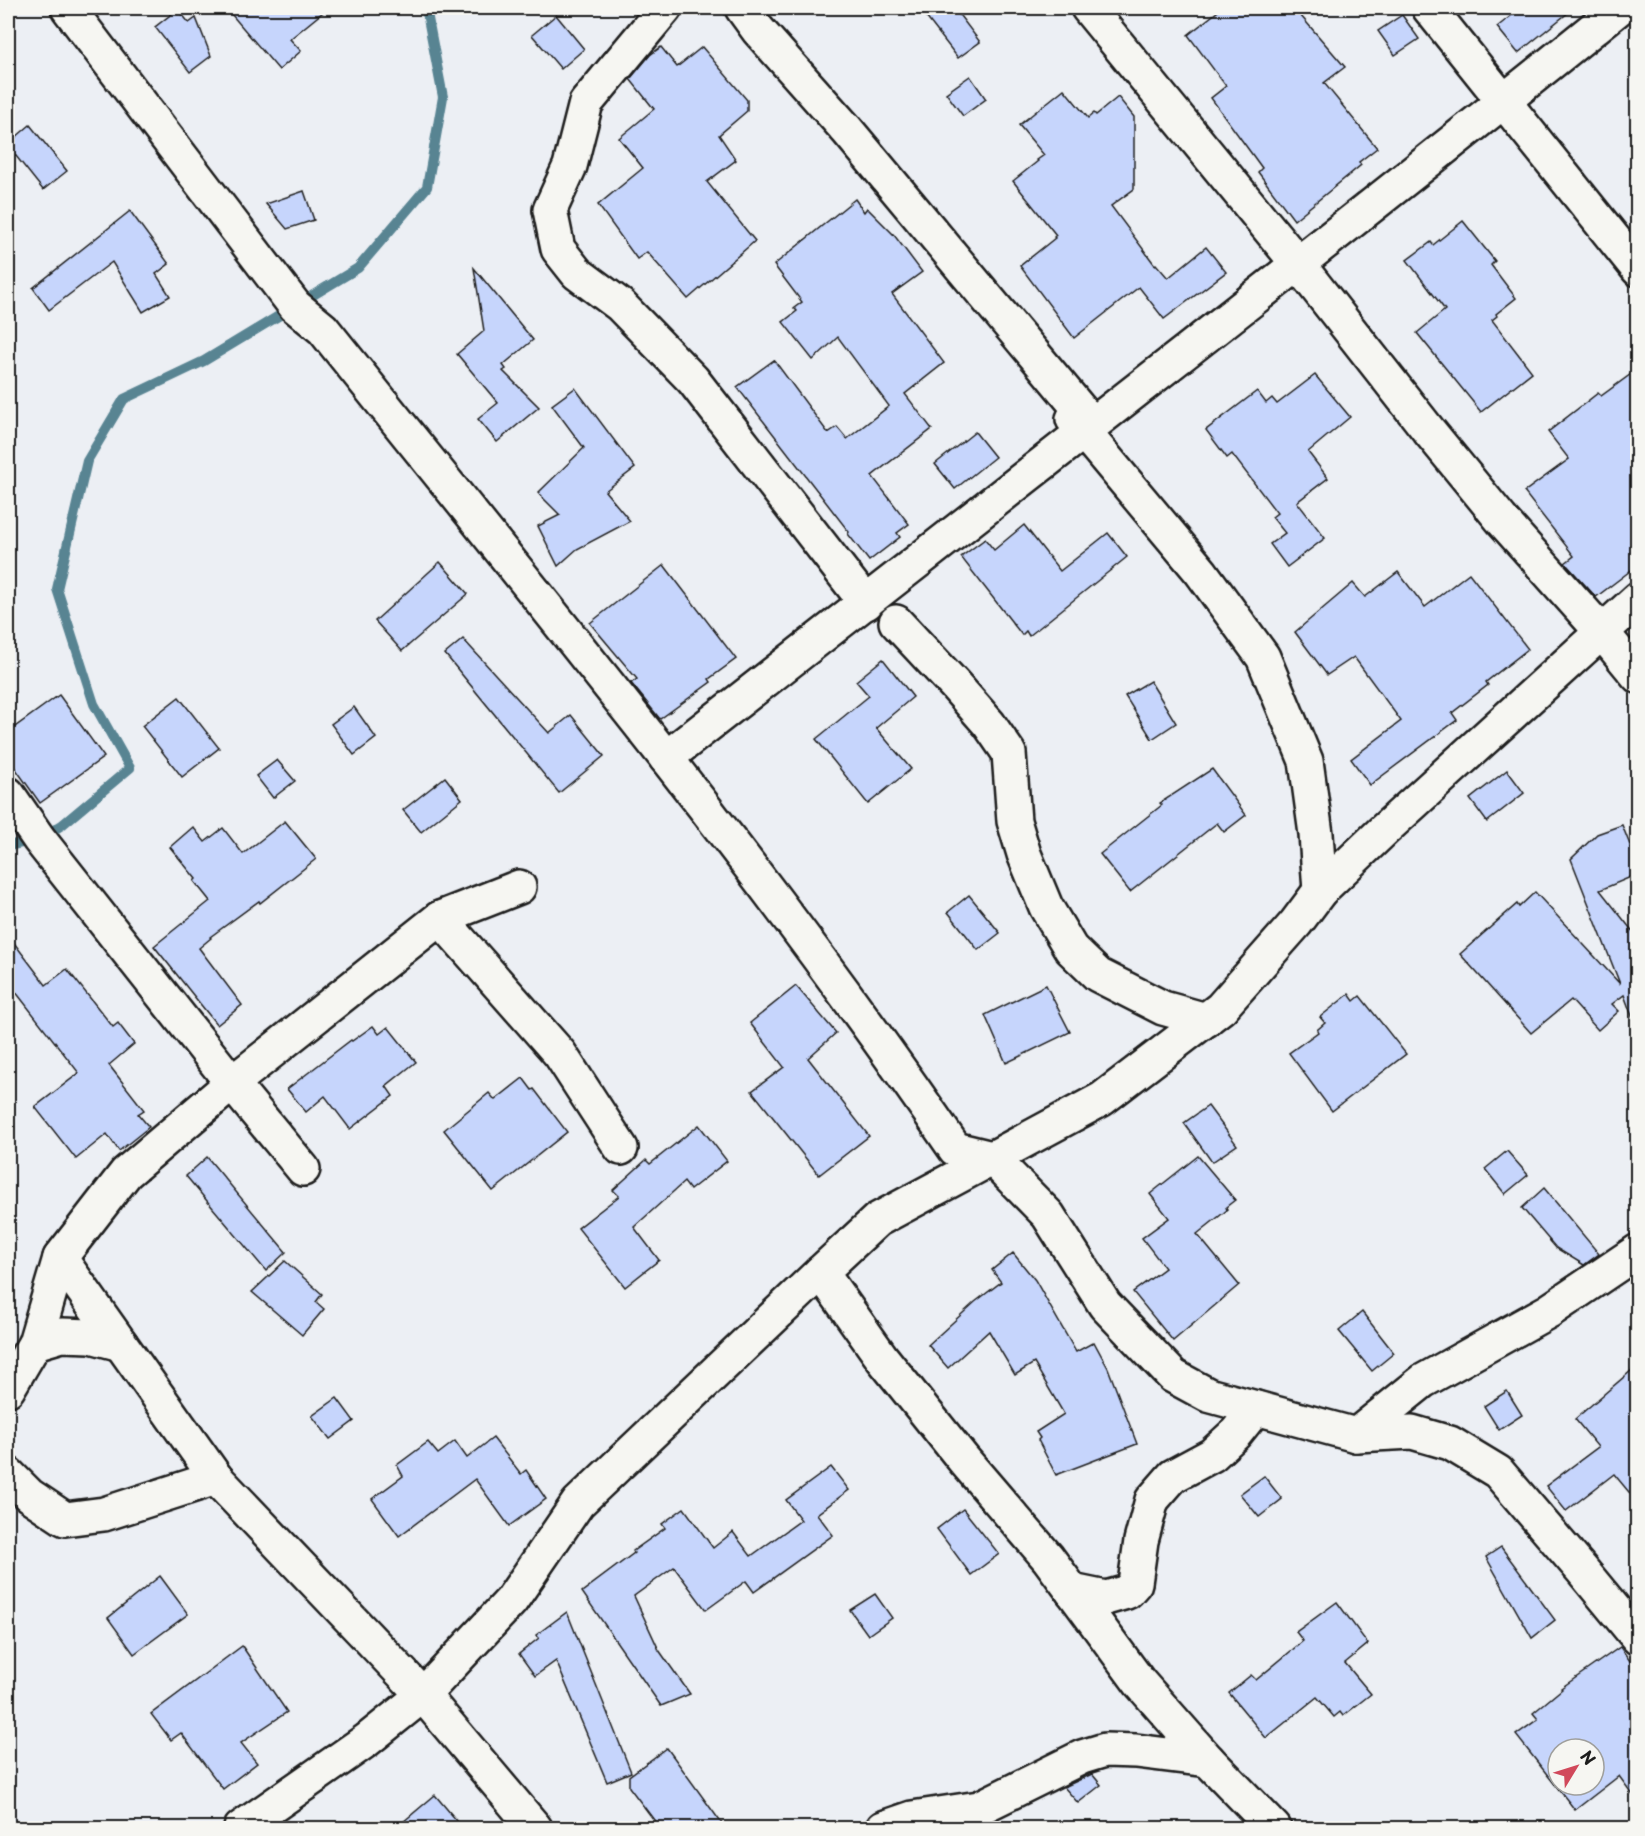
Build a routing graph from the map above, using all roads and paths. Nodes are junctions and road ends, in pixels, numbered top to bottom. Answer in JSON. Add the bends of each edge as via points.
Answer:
{"nodes":[{"id":1,"x":68,"y":8,"type":"edge"},
{"id":2,"x":665,"y":8,"type":"edge"},
{"id":3,"x":742,"y":8,"type":"edge"},
{"id":4,"x":1088,"y":8,"type":"edge"},
{"id":5,"x":1430,"y":8,"type":"edge"},
{"id":6,"x":1619,"y":8,"type":"edge"},
{"id":7,"x":1503,"y":102,"type":"junction"},
{"id":8,"x":1298,"y":264,"type":"junction"},
{"id":9,"x":1638,"y":269,"type":"edge"},
{"id":10,"x":1083,"y":422,"type":"junction"},
{"id":11,"x":1638,"y":599,"type":"edge"},
{"id":12,"x":866,"y":603,"type":"junction"},
{"id":13,"x":896,"y":622,"type":"dead end"},
{"id":14,"x":1601,"y":631,"type":"junction"},
{"id":15,"x":1638,"y":676,"type":"edge"},
{"id":16,"x":666,"y":758,"type":"junction"},
{"id":17,"x":8,"y":794,"type":"edge"},
{"id":18,"x":519,"y":887,"type":"dead end"},
{"id":19,"x":1320,"y":891,"type":"junction"},
{"id":20,"x":440,"y":918,"type":"junction"},
{"id":21,"x":1206,"y":1020,"type":"junction"},
{"id":22,"x":232,"y":1083,"type":"junction"},
{"id":23,"x":621,"y":1148,"type":"dead end"},
{"id":24,"x":992,"y":1158,"type":"junction"},
{"id":25,"x":303,"y":1169,"type":"dead end"},
{"id":26,"x":1638,"y":1251,"type":"edge"},
{"id":27,"x":60,"y":1258,"type":"junction"},
{"id":28,"x":820,"y":1272,"type":"junction"},
{"id":29,"x":34,"y":1343,"type":"junction"},
{"id":30,"x":122,"y":1344,"type":"junction"},
{"id":31,"x":8,"y":1389,"type":"edge"},
{"id":32,"x":1256,"y":1408,"type":"junction"},
{"id":33,"x":1356,"y":1435,"type":"junction"},
{"id":34,"x":8,"y":1474,"type":"edge"},
{"id":35,"x":216,"y":1478,"type":"junction"},
{"id":36,"x":1072,"y":1591,"type":"junction"},
{"id":37,"x":1638,"y":1638,"type":"edge"},
{"id":38,"x":423,"y":1695,"type":"junction"},
{"id":39,"x":1208,"y":1760,"type":"junction"},
{"id":40,"x":241,"y":1828,"type":"edge"},
{"id":41,"x":535,"y":1828,"type":"edge"},
{"id":42,"x":883,"y":1828,"type":"edge"},
{"id":43,"x":1274,"y":1828,"type":"edge"}],
"edges":[{"from":1,"to":16,"type":"street","via":[[295,306],[323,329]]},
{"from":2,"to":12,"type":"street","via":[[586,103],[570,166],[550,210],[558,249],[577,273],[620,305],[693,380]]},
{"from":3,"to":10,"type":"street","via":[[847,130]]},
{"from":4,"to":8,"type":"street"},
{"from":5,"to":7,"type":"street"},
{"from":6,"to":7,"type":"street"},
{"from":7,"to":8,"type":"street"},
{"from":7,"to":9,"type":"street"},
{"from":8,"to":10,"type":"street"},
{"from":8,"to":14,"type":"street","via":[[1494,510]]},
{"from":10,"to":12,"type":"street"},
{"from":10,"to":19,"type":"street","via":[[1263,657],[1306,761]]},
{"from":11,"to":14,"type":"street"},
{"from":12,"to":16,"type":"street"},
{"from":13,"to":21,"type":"street","via":[[989,724],[1009,753],[1014,821],[1024,854],[1046,907],[1071,949],[1107,980],[1163,1008]]},
{"from":14,"to":15,"type":"street"},
{"from":14,"to":19,"type":"street"},
{"from":16,"to":24,"type":"street","via":[[807,942],[955,1149]]},
{"from":17,"to":22,"type":"street","via":[[39,839]]},
{"from":18,"to":20,"type":"street"},
{"from":19,"to":21,"type":"street","via":[[1221,1008]]},
{"from":20,"to":22,"type":"street"},
{"from":20,"to":23,"type":"street","via":[[560,1054]]},
{"from":21,"to":24,"type":"street","via":[[1102,1099]]},
{"from":22,"to":25,"type":"street"},
{"from":22,"to":27,"type":"street","via":[[126,1173]]},
{"from":24,"to":28,"type":"street","via":[[877,1220]]},
{"from":24,"to":32,"type":"street","via":[[1048,1215],[1105,1305],[1173,1376],[1208,1395]]},
{"from":26,"to":33,"type":"street","via":[[1549,1311],[1423,1381]]},
{"from":27,"to":29,"type":"street"},
{"from":27,"to":30,"type":"street"},
{"from":28,"to":36,"type":"street","via":[[904,1385]]},
{"from":28,"to":38,"type":"street","via":[[578,1503],[511,1601]]},
{"from":29,"to":30,"type":"street","via":[[62,1335],[91,1336]]},
{"from":29,"to":31,"type":"street"},
{"from":30,"to":35,"type":"street"},
{"from":32,"to":33,"type":"street"},
{"from":32,"to":36,"type":"street","via":[[1212,1455],[1173,1476],[1152,1500],[1135,1583],[1127,1592],[1106,1598]]},
{"from":33,"to":37,"type":"street","via":[[1412,1431],[1450,1443],[1498,1472]]},
{"from":34,"to":35,"type":"street","via":[[29,1495],[65,1518],[104,1514]]},
{"from":35,"to":38,"type":"street"},
{"from":36,"to":39,"type":"street","via":[[1140,1683]]},
{"from":38,"to":40,"type":"street","via":[[367,1740]]},
{"from":38,"to":41,"type":"street"},
{"from":39,"to":42,"type":"street","via":[[1106,1750],[1082,1757],[979,1808],[912,1818]]},
{"from":39,"to":43,"type":"street"}]}
